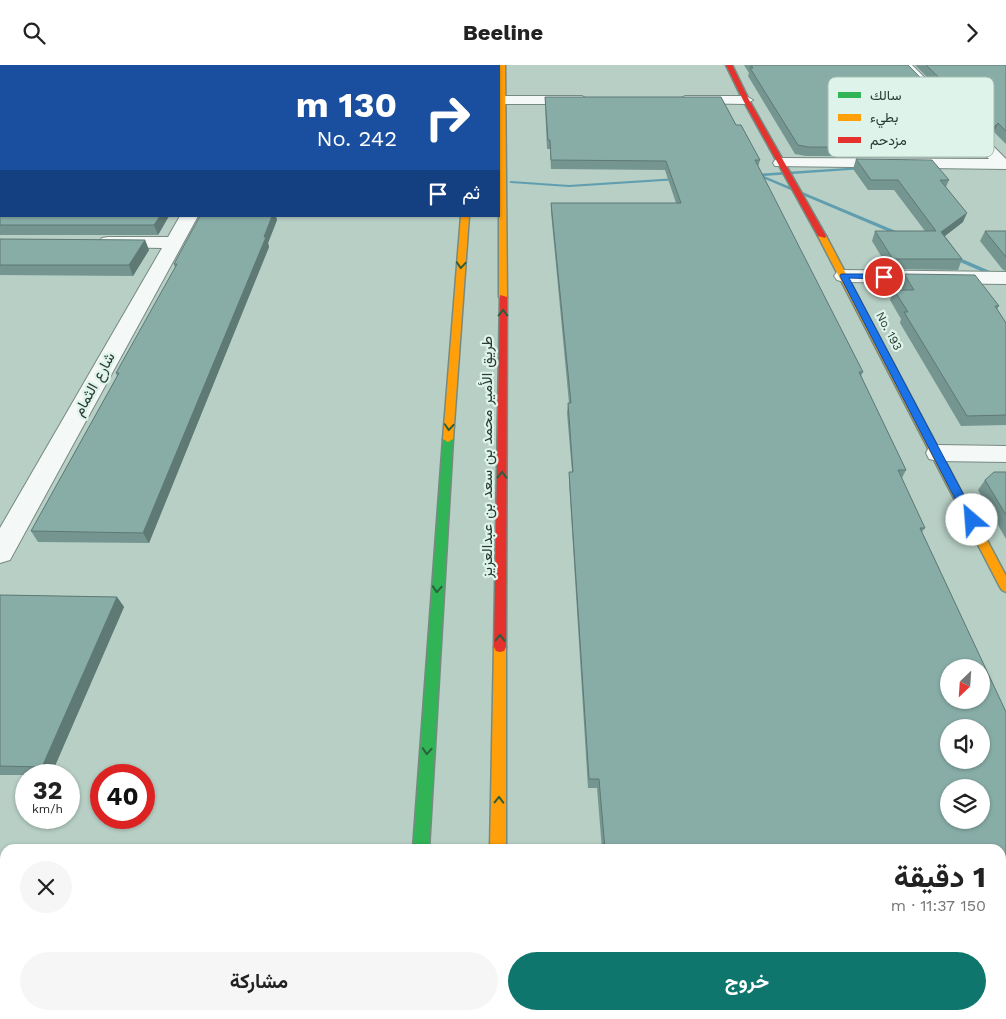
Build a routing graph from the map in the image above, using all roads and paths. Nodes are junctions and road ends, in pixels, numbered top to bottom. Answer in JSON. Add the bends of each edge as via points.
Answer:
{"nodes":[{"id":1,"x":502,"y":65,"type":"edge"},
{"id":2,"x":729,"y":65,"type":"edge"},
{"id":3,"x":905,"y":65,"type":"edge"},
{"id":4,"x":917,"y":77,"type":"edge"},
{"id":5,"x":502,"y":100,"type":"junction"},
{"id":6,"x":600,"y":100,"type":"edge"},
{"id":7,"x":668,"y":100,"type":"edge"},
{"id":8,"x":746,"y":100,"type":"junction"},
{"id":9,"x":994,"y":154,"type":"edge"},
{"id":10,"x":782,"y":163,"type":"junction"},
{"id":11,"x":1004,"y":164,"type":"edge"},
{"id":12,"x":188,"y":217,"type":"edge"},
{"id":13,"x":465,"y":217,"type":"edge"},
{"id":14,"x":87,"y":242,"type":"edge"},
{"id":15,"x":174,"y":243,"type":"junction"},
{"id":16,"x":844,"y":276,"type":"junction"},
{"id":17,"x":1006,"y":278,"type":"edge"},
{"id":18,"x":938,"y":453,"type":"junction"},
{"id":19,"x":1006,"y":454,"type":"edge"},
{"id":20,"x":0,"y":552,"type":"edge"},
{"id":21,"x":1006,"y":587,"type":"edge"},
{"id":22,"x":421,"y":844,"type":"edge"},
{"id":23,"x":498,"y":844,"type":"edge"}],
"edges":[{"from":1,"to":5,"type":"main road","name":"طريق الأمير محمد بن سعد بن عبدالعزيز"},
{"from":2,"to":8,"type":"main road","name":"No. 193"},
{"from":3,"to":4,"type":"street"},
{"from":5,"to":6,"type":"street"},
{"from":23,"to":5,"type":"main road","name":"طريق الأمير محمد بن سعد بن عبدالعزيز","one_way":true,"via":[[503,392]]},
{"from":7,"to":8,"type":"street"},
{"from":8,"to":10,"type":"main road","name":"No. 193"},
{"from":9,"to":11,"type":"street"},
{"from":10,"to":11,"type":"street"},
{"from":10,"to":16,"type":"main road","name":"No. 193"},
{"from":12,"to":15,"type":"street","name":"شارع الثمام"},
{"from":13,"to":22,"type":"main road","name":"طريق الأمير محمد بن سعد بن عبدالعزيز","one_way":true},
{"from":14,"to":15,"type":"street"},
{"from":15,"to":20,"type":"street","name":"شارع الثمام"},
{"from":16,"to":17,"type":"street"},
{"from":16,"to":18,"type":"main road","name":"No. 193"},
{"from":18,"to":19,"type":"street"},
{"from":18,"to":21,"type":"main road","name":"No. 193"}]}
